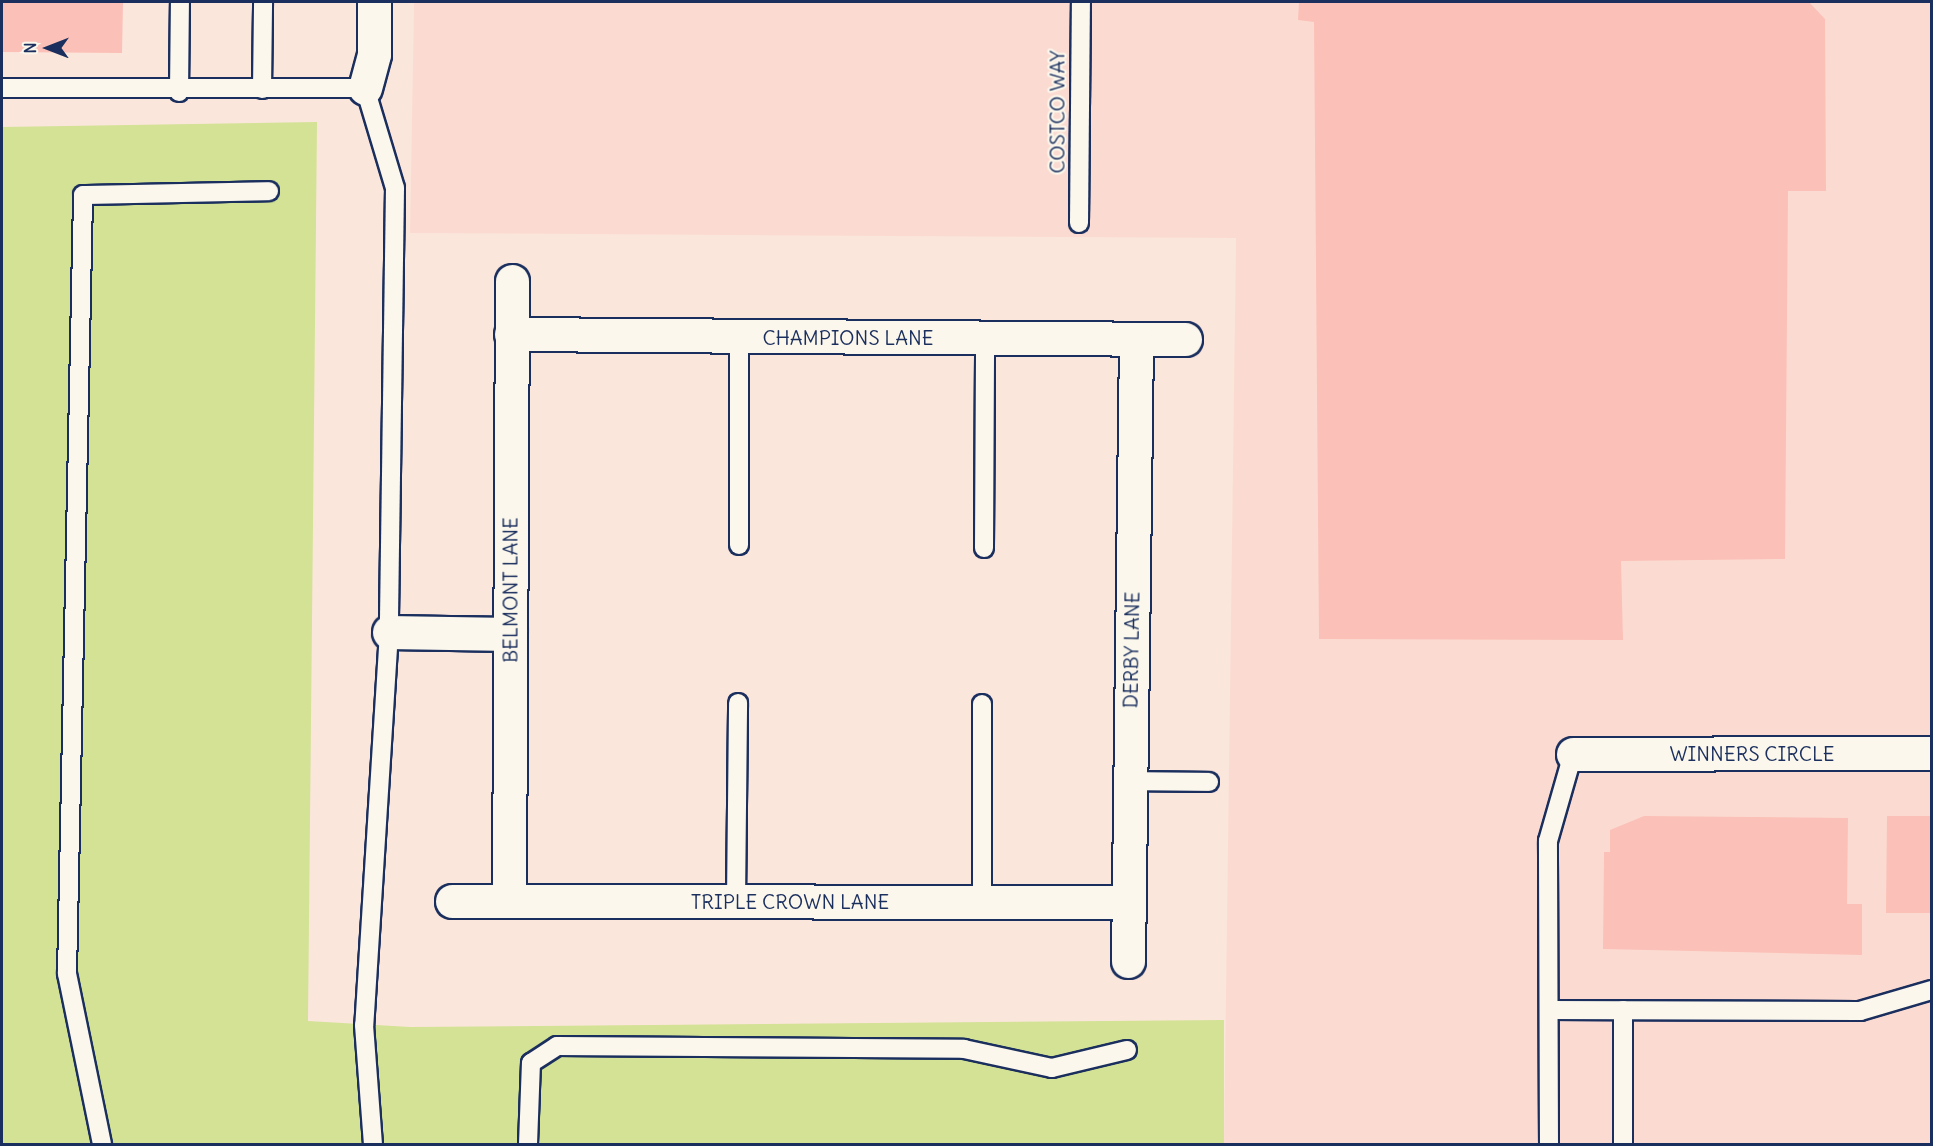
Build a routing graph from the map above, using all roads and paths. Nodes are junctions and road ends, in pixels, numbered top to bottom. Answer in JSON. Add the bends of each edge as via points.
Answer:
{"nodes":[{"id":1,"x":180,"y":2,"type":"edge"},
{"id":2,"x":263,"y":2,"type":"edge"},
{"id":3,"x":374,"y":2,"type":"edge"},
{"id":4,"x":1081,"y":2,"type":"edge"},
{"id":5,"x":2,"y":88,"type":"edge"},
{"id":6,"x":365,"y":88,"type":"junction"},
{"id":7,"x":262,"y":89,"type":"junction"},
{"id":8,"x":179,"y":92,"type":"junction"},
{"id":9,"x":269,"y":191,"type":"dead end"},
{"id":10,"x":1079,"y":223,"type":"dead end"},
{"id":11,"x":512,"y":281,"type":"dead end"},
{"id":12,"x":511,"y":334,"type":"junction"},
{"id":13,"x":739,"y":336,"type":"junction"},
{"id":14,"x":985,"y":338,"type":"junction"},
{"id":15,"x":1136,"y":339,"type":"junction"},
{"id":16,"x":1185,"y":339,"type":"dead end"},
{"id":17,"x":739,"y":545,"type":"dead end"},
{"id":18,"x":984,"y":548,"type":"dead end"},
{"id":19,"x":389,"y":632,"type":"junction"},
{"id":20,"x":510,"y":634,"type":"junction"},
{"id":21,"x":738,"y":703,"type":"dead end"},
{"id":22,"x":982,"y":704,"type":"dead end"},
{"id":23,"x":1932,"y":753,"type":"edge"},
{"id":24,"x":1573,"y":754,"type":"joint"},
{"id":25,"x":1129,"y":782,"type":"junction"},
{"id":26,"x":1209,"y":782,"type":"dead end"},
{"id":27,"x":509,"y":900,"type":"junction"},
{"id":28,"x":452,"y":901,"type":"dead end"},
{"id":29,"x":736,"y":901,"type":"junction"},
{"id":30,"x":982,"y":901,"type":"junction"},
{"id":31,"x":1127,"y":902,"type":"junction"},
{"id":32,"x":1128,"y":961,"type":"dead end"},
{"id":33,"x":1932,"y":990,"type":"edge"},
{"id":34,"x":1549,"y":1010,"type":"junction"},
{"id":35,"x":1623,"y":1010,"type":"junction"},
{"id":36,"x":1127,"y":1050,"type":"dead end"},
{"id":37,"x":102,"y":1144,"type":"edge"},
{"id":38,"x":373,"y":1144,"type":"edge"},
{"id":39,"x":528,"y":1144,"type":"edge"},
{"id":40,"x":1549,"y":1144,"type":"edge"},
{"id":41,"x":1623,"y":1144,"type":"edge"}],
"edges":[{"from":1,"to":8,"type":"lane"},
{"from":2,"to":7,"type":"lane"},
{"from":3,"to":6,"type":"street","via":[[374,54]]},
{"from":4,"to":10,"type":"lane","name":"COSTCO WAY"},
{"from":5,"to":8,"type":"lane"},
{"from":6,"to":7,"type":"lane"},
{"from":6,"to":19,"type":"lane","via":[[395,188]]},
{"from":7,"to":8,"type":"lane"},
{"from":9,"to":37,"type":"lane","via":[[82,195],[66,974]]},
{"from":11,"to":12,"type":"street","name":"BELMONT LANE"},
{"from":12,"to":13,"type":"street","name":"CHAMPIONS LANE"},
{"from":12,"to":20,"type":"street","name":"BELMONT LANE"},
{"from":13,"to":14,"type":"street","name":"CHAMPIONS LANE"},
{"from":13,"to":17,"type":"lane"},
{"from":14,"to":15,"type":"street","name":"CHAMPIONS LANE"},
{"from":14,"to":18,"type":"lane"},
{"from":15,"to":16,"type":"street","name":"CHAMPIONS LANE"},
{"from":15,"to":25,"type":"street","name":"DERBY LANE"},
{"from":19,"to":20,"type":"street"},
{"from":19,"to":38,"type":"lane","via":[[364,1025]]},
{"from":20,"to":27,"type":"street","name":"BELMONT LANE"},
{"from":21,"to":29,"type":"lane"},
{"from":22,"to":30,"type":"lane"},
{"from":23,"to":24,"type":"street","name":"WINNERS CIRCLE"},
{"from":24,"to":34,"type":"lane","via":[[1548,841]]},
{"from":25,"to":26,"type":"lane"},
{"from":25,"to":31,"type":"street","name":"DERBY LANE"},
{"from":27,"to":28,"type":"street","name":"TRIPLE CROWN LANE"},
{"from":27,"to":29,"type":"street","name":"TRIPLE CROWN LANE"},
{"from":29,"to":30,"type":"street","name":"TRIPLE CROWN LANE"},
{"from":30,"to":31,"type":"street","name":"TRIPLE CROWN LANE"},
{"from":31,"to":32,"type":"street","name":"DERBY LANE"},
{"from":33,"to":35,"type":"lane","via":[[1860,1011]]},
{"from":34,"to":35,"type":"lane"},
{"from":34,"to":40,"type":"lane"},
{"from":35,"to":41,"type":"lane"},
{"from":36,"to":39,"type":"lane","via":[[1052,1068],[964,1050],[557,1046],[531,1063]]}]}
